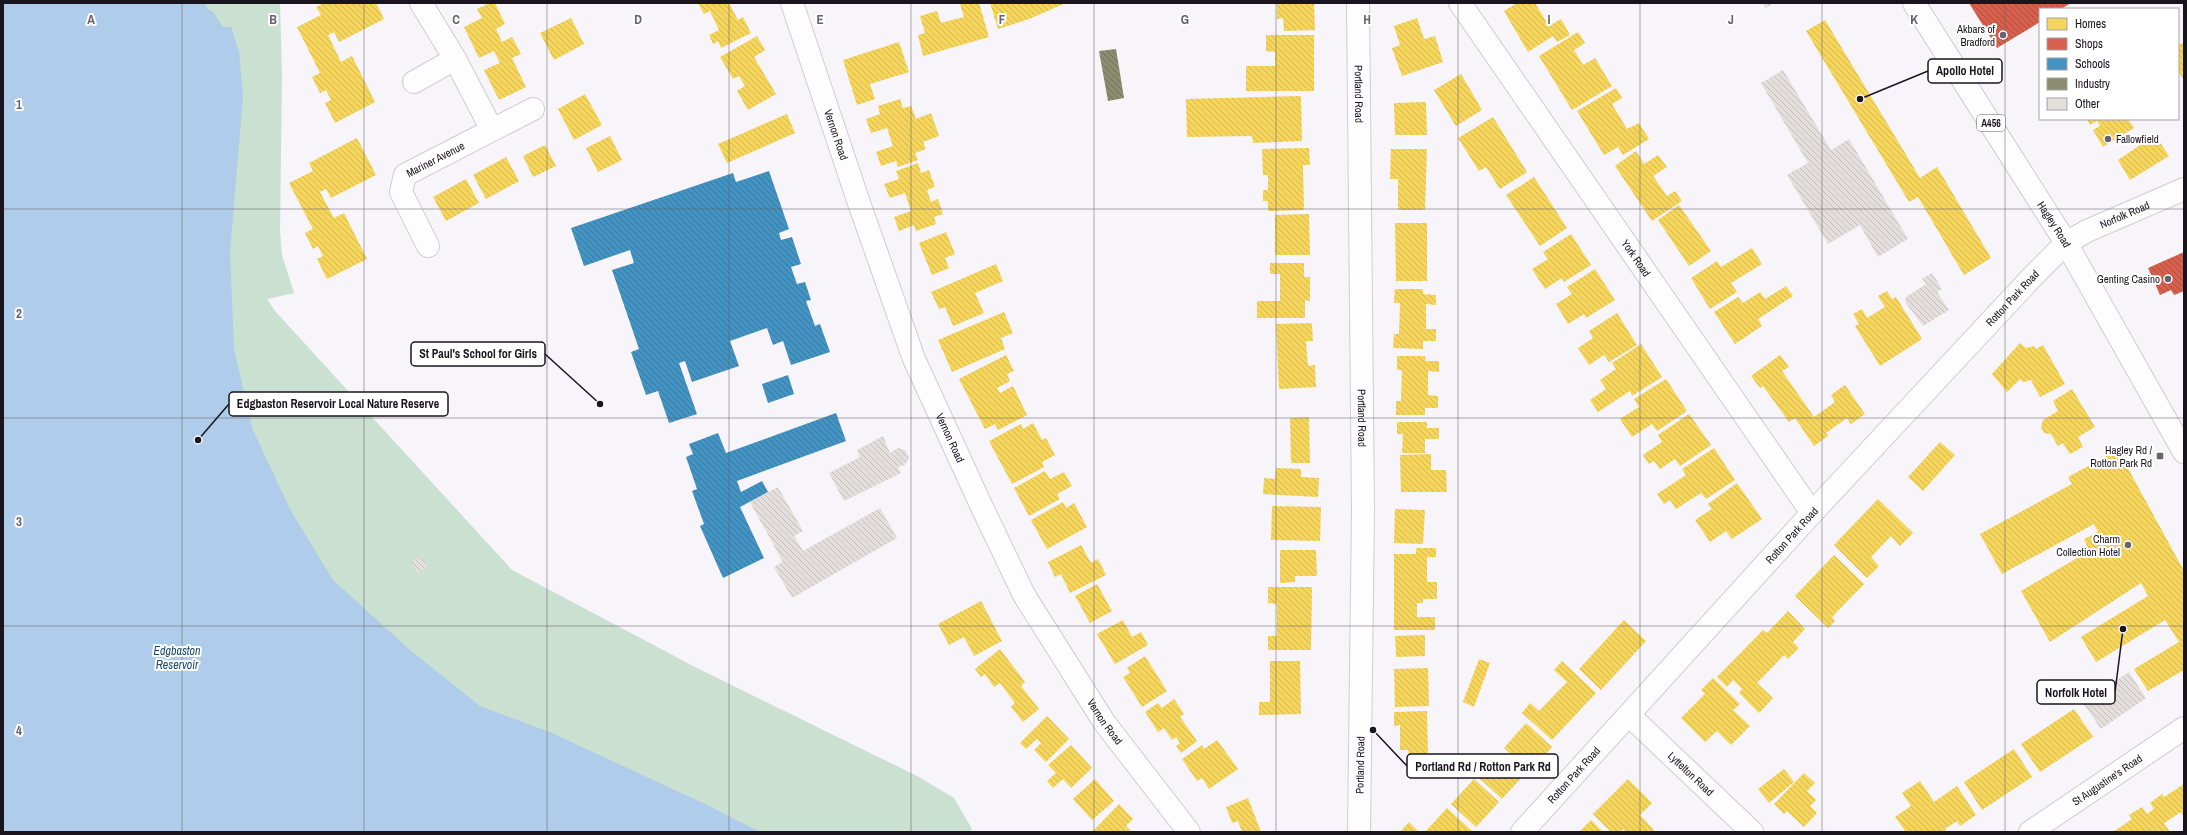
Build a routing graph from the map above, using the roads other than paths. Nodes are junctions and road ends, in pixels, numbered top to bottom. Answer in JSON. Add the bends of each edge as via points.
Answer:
{"nodes":[{"id":1,"x":421,"y":3,"type":"edge"},
{"id":2,"x":1358,"y":3,"type":"edge"},
{"id":3,"x":1460,"y":3,"type":"edge"},
{"id":4,"x":1914,"y":3,"type":"edge"},
{"id":5,"x":795,"y":4,"type":"edge"},
{"id":6,"x":455,"y":59,"type":"junction"},
{"id":7,"x":414,"y":82,"type":"dead end"},
{"id":8,"x":533,"y":108,"type":"dead end"},
{"id":9,"x":492,"y":130,"type":"junction"},
{"id":10,"x":2184,"y":189,"type":"edge"},
{"id":11,"x":2066,"y":243,"type":"junction"},
{"id":12,"x":428,"y":246,"type":"dead end"},
{"id":13,"x":2184,"y":452,"type":"edge"},
{"id":14,"x":1812,"y":513,"type":"junction"},
{"id":15,"x":1630,"y":716,"type":"junction"},
{"id":16,"x":2184,"y":728,"type":"edge"},
{"id":17,"x":1189,"y":832,"type":"edge"},
{"id":18,"x":1359,"y":832,"type":"edge"},
{"id":19,"x":1522,"y":832,"type":"edge"},
{"id":20,"x":1752,"y":832,"type":"edge"},
{"id":21,"x":2030,"y":832,"type":"edge"}],
"edges":[{"from":1,"to":6,"type":"main road"},
{"from":2,"to":18,"type":"main road","name":"Portland Road","via":[[1363,510]]},
{"from":3,"to":14,"type":"main road","name":"York Road"},
{"from":4,"to":11,"type":"main road","name":"Hagley Road","number":"A456"},
{"from":5,"to":17,"type":"main road","name":"Vernon Road","via":[[858,203],[914,359],[986,517],[1024,595],[1104,722]]},
{"from":6,"to":7,"type":"main road"},
{"from":6,"to":9,"type":"main road"},
{"from":8,"to":9,"type":"main road","name":"Mariner Avenue"},
{"from":9,"to":12,"type":"main road","name":"Mariner Avenue","via":[[405,175],[401,192]]},
{"from":10,"to":11,"type":"main road","name":"Norfolk Road","via":[[2106,221]]},
{"from":11,"to":13,"type":"main road","name":"Hagley Road","number":"A456"},
{"from":11,"to":14,"type":"main road","name":"Rotton Park Road"},
{"from":14,"to":15,"type":"main road","name":"Rotton Park Road"},
{"from":15,"to":19,"type":"main road","name":"Rotton Park Road"},
{"from":15,"to":20,"type":"main road","name":"Lyttelton Road"},
{"from":16,"to":21,"type":"main road","name":"St Augustine's Road"}]}
